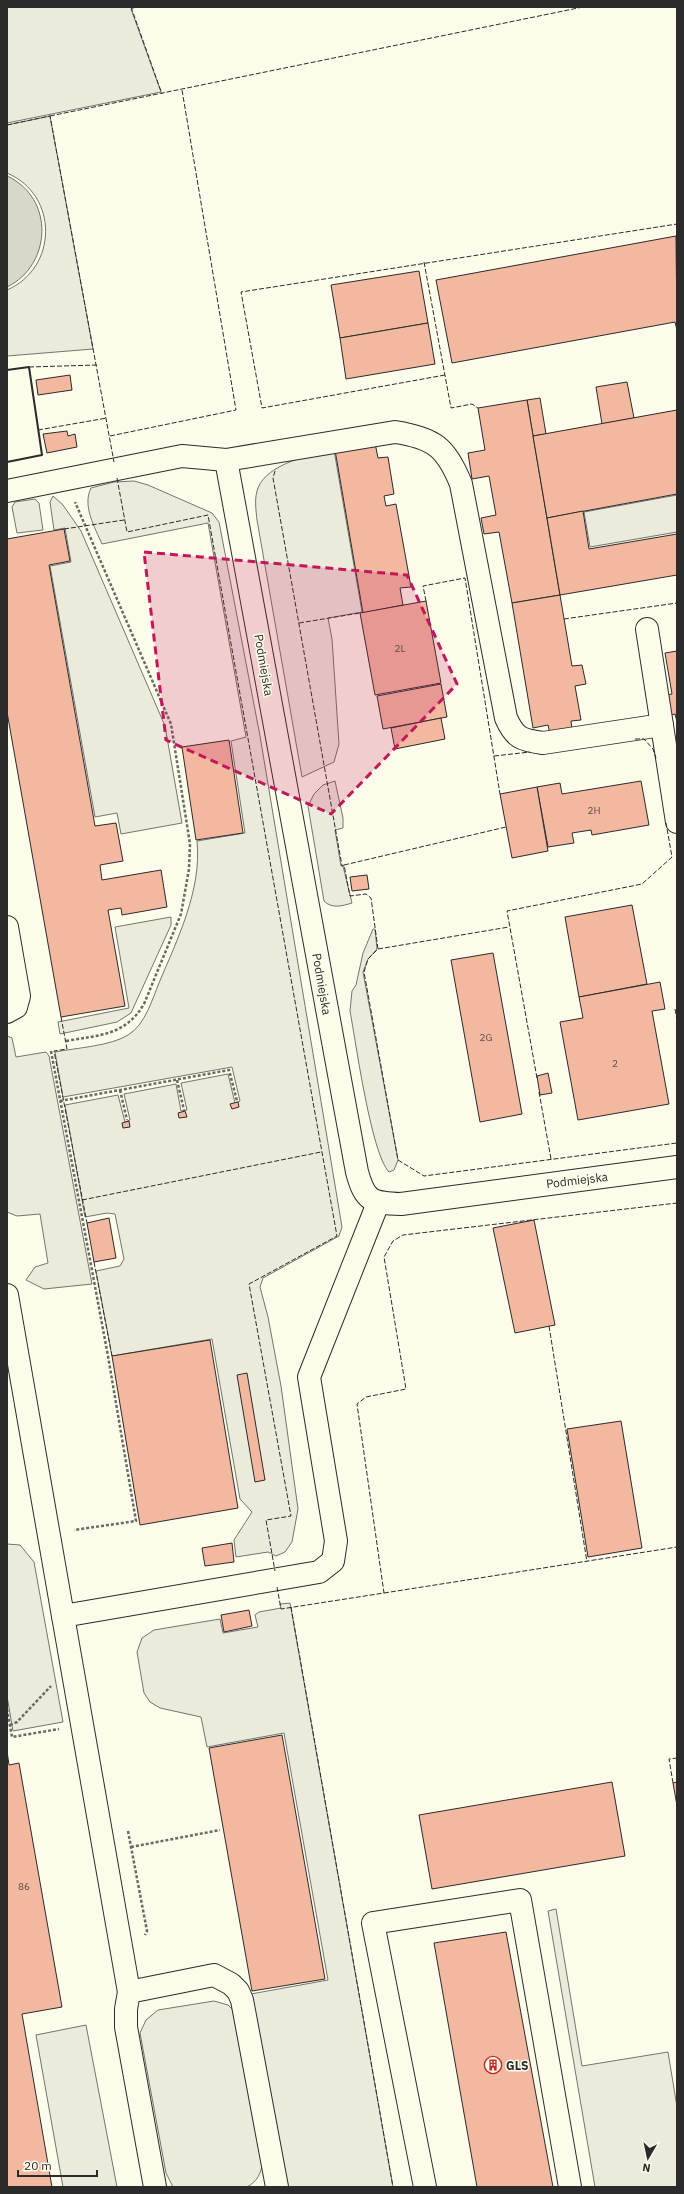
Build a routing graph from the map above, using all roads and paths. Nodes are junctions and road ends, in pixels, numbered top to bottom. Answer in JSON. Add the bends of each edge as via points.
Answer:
{"nodes":[{"id":1,"x":226,"y":460,"type":"junction"},
{"id":2,"x":68,"y":478,"type":"junction"},
{"id":3,"x":7,"y":491,"type":"edge"},
{"id":4,"x":646,"y":629,"type":"dead end"},
{"id":5,"x":662,"y":725,"type":"junction"},
{"id":6,"x":677,"y":822,"type":"edge"},
{"id":7,"x":7,"y":927,"type":"edge"},
{"id":8,"x":7,"y":1012,"type":"edge"},
{"id":9,"x":66,"y":1041,"type":"dead end"},
{"id":10,"x":51,"y":1051,"type":"dead end"},
{"id":11,"x":178,"y":1080,"type":"junction"},
{"id":12,"x":120,"y":1090,"type":"junction"},
{"id":13,"x":60,"y":1101,"type":"junction"},
{"id":14,"x":237,"y":1101,"type":"dead end"},
{"id":15,"x":184,"y":1110,"type":"dead end"},
{"id":16,"x":127,"y":1120,"type":"dead end"},
{"id":17,"x":677,"y":1167,"type":"edge"},
{"id":18,"x":378,"y":1203,"type":"junction"},
{"id":19,"x":7,"y":1295,"type":"edge"},
{"id":20,"x":49,"y":1534,"type":"junction"},
{"id":21,"x":63,"y":1616,"type":"junction"},
{"id":22,"x":53,"y":1683,"type":"dead end"},
{"id":23,"x":7,"y":1710,"type":"edge"},
{"id":24,"x":10,"y":1726,"type":"junction"},
{"id":25,"x":62,"y":1728,"type":"dead end"},
{"id":26,"x":220,"y":1830,"type":"dead end"},
{"id":27,"x":131,"y":1847,"type":"dead end"},
{"id":28,"x":129,"y":1992,"type":"junction"},
{"id":29,"x":155,"y":2187,"type":"edge"},
{"id":30,"x":277,"y":2187,"type":"edge"},
{"id":31,"x":424,"y":2187,"type":"edge"},
{"id":32,"x":570,"y":2187,"type":"edge"}],
"edges":[{"from":1,"to":2,"type":"street","via":[[182,456]]},
{"from":1,"to":5,"type":"street","via":[[395,432],[429,440],[441,450],[454,468],[461,484],[506,718],[512,730],[524,740],[543,743]]},
{"from":1,"to":18,"type":"street","name":"Podmiejska","via":[[357,1172],[362,1191]]},
{"from":2,"to":3,"type":"street"},
{"from":2,"to":9,"type":"path","via":[[71,495],[171,724],[190,844],[180,920],[137,1016],[124,1027],[113,1031]]},
{"from":4,"to":5,"type":"street"},
{"from":5,"to":6,"type":"street"},
{"from":7,"to":8,"type":"street","via":[[20,996],[16,1007]]},
{"from":10,"to":13,"type":"path"},
{"from":11,"to":12,"type":"path"},
{"from":11,"to":14,"type":"path","via":[[229,1070]]},
{"from":11,"to":15,"type":"path"},
{"from":12,"to":13,"type":"path"},
{"from":12,"to":16,"type":"path"},
{"from":13,"to":20,"type":"path","via":[[136,1520]]},
{"from":17,"to":18,"type":"street","name":"Podmiejska","via":[[400,1204]]},
{"from":18,"to":21,"type":"street","via":[[309,1377],[336,1541],[333,1561],[319,1572]]},
{"from":19,"to":20,"type":"street"},
{"from":20,"to":21,"type":"street"},
{"from":21,"to":28,"type":"street"},
{"from":22,"to":24,"type":"path"},
{"from":23,"to":24,"type":"path"},
{"from":24,"to":25,"type":"path","via":[[12,1737]]},
{"from":26,"to":27,"type":"path"},
{"from":28,"to":29,"type":"street","via":[[126,2027]]},
{"from":28,"to":30,"type":"street","via":[[214,1975],[224,1979],[238,1991],[242,2000]]},
{"from":31,"to":32,"type":"street","via":[[373,1923],[520,1900]]}]}
